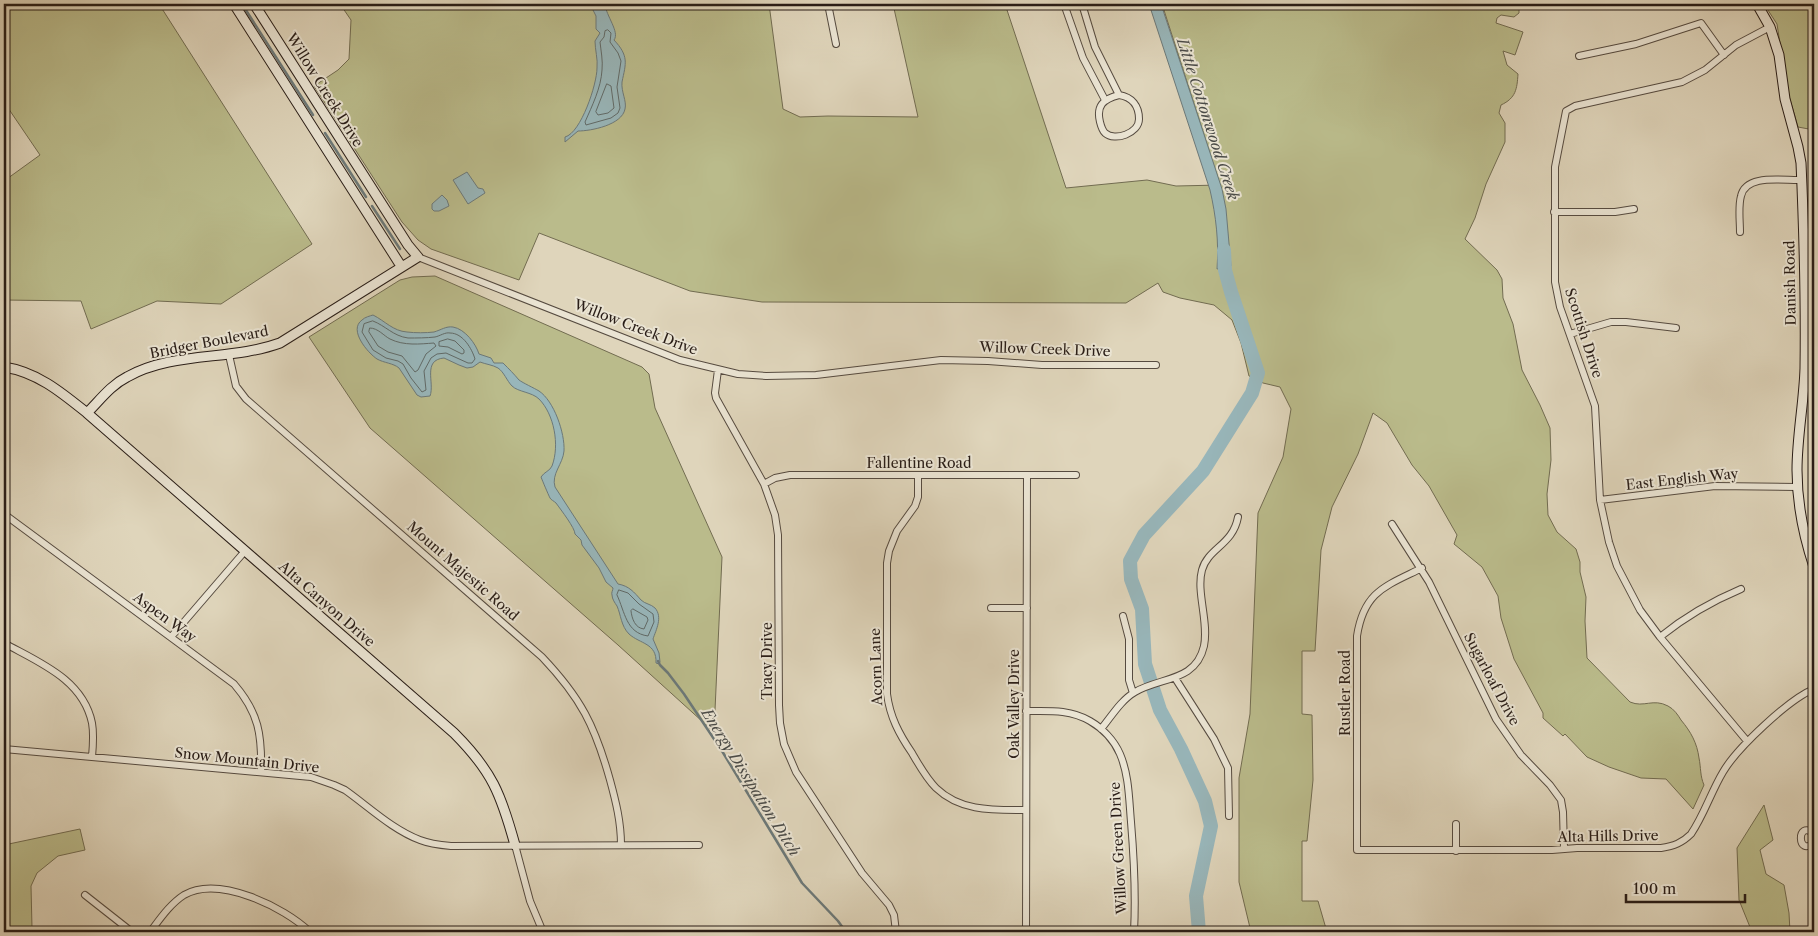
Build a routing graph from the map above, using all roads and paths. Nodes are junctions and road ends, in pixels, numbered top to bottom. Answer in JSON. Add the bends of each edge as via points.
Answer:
{"nodes":[{"id":1,"x":234,"y":4,"type":"edge"},
{"id":2,"x":254,"y":4,"type":"edge"},
{"id":3,"x":828,"y":4,"type":"edge"},
{"id":4,"x":1064,"y":4,"type":"edge"},
{"id":5,"x":1082,"y":4,"type":"edge"},
{"id":6,"x":1757,"y":4,"type":"edge"},
{"id":7,"x":1770,"y":27,"type":"junction"},
{"id":8,"x":836,"y":44,"type":"dead end"},
{"id":9,"x":1724,"y":55,"type":"junction"},
{"id":10,"x":1579,"y":56,"type":"dead end"},
{"id":11,"x":1119,"y":95,"type":"junction"},
{"id":12,"x":1105,"y":100,"type":"junction"},
{"id":13,"x":1802,"y":180,"type":"junction"},
{"id":14,"x":1634,"y":209,"type":"dead end"},
{"id":15,"x":1554,"y":212,"type":"junction"},
{"id":16,"x":1740,"y":232,"type":"dead end"},
{"id":17,"x":418,"y":257,"type":"junction"},
{"id":18,"x":401,"y":266,"type":"junction"},
{"id":19,"x":1676,"y":328,"type":"dead end"},
{"id":20,"x":1570,"y":334,"type":"junction"},
{"id":21,"x":229,"y":355,"type":"junction"},
{"id":22,"x":1156,"y":366,"type":"dead end"},
{"id":23,"x":4,"y":367,"type":"edge"},
{"id":24,"x":718,"y":370,"type":"junction"},
{"id":25,"x":1810,"y":371,"type":"edge"},
{"id":26,"x":87,"y":412,"type":"junction"},
{"id":27,"x":918,"y":476,"type":"junction"},
{"id":28,"x":1027,"y":476,"type":"junction"},
{"id":29,"x":1076,"y":476,"type":"dead end"},
{"id":30,"x":764,"y":484,"type":"junction"},
{"id":31,"x":1797,"y":486,"type":"junction"},
{"id":32,"x":1600,"y":500,"type":"junction"},
{"id":33,"x":4,"y":514,"type":"edge"},
{"id":34,"x":1238,"y":517,"type":"dead end"},
{"id":35,"x":1392,"y":524,"type":"dead end"},
{"id":36,"x":245,"y":551,"type":"junction"},
{"id":37,"x":1814,"y":567,"type":"edge"},
{"id":38,"x":1422,"y":568,"type":"junction"},
{"id":39,"x":1741,"y":589,"type":"dead end"},
{"id":40,"x":991,"y":608,"type":"dead end"},
{"id":41,"x":1027,"y":608,"type":"junction"},
{"id":42,"x":1123,"y":616,"type":"dead end"},
{"id":43,"x":171,"y":637,"type":"junction"},
{"id":44,"x":1660,"y":637,"type":"junction"},
{"id":45,"x":4,"y":643,"type":"edge"},
{"id":46,"x":1175,"y":678,"type":"junction"},
{"id":47,"x":1814,"y":689,"type":"edge"},
{"id":48,"x":1136,"y":691,"type":"junction"},
{"id":49,"x":1026,"y":711,"type":"junction"},
{"id":50,"x":1101,"y":729,"type":"junction"},
{"id":51,"x":1747,"y":741,"type":"junction"},
{"id":52,"x":4,"y":749,"type":"edge"},
{"id":53,"x":92,"y":757,"type":"junction"},
{"id":54,"x":261,"y":772,"type":"junction"},
{"id":55,"x":1026,"y":810,"type":"junction"},
{"id":56,"x":1229,"y":816,"type":"dead end"},
{"id":57,"x":1456,"y":824,"type":"dead end"},
{"id":58,"x":1814,"y":834,"type":"edge"},
{"id":59,"x":515,"y":845,"type":"junction"},
{"id":60,"x":621,"y":845,"type":"junction"},
{"id":61,"x":699,"y":845,"type":"dead end"},
{"id":62,"x":1813,"y":846,"type":"edge"},
{"id":63,"x":1564,"y":849,"type":"junction"},
{"id":64,"x":1358,"y":850,"type":"joint"},
{"id":65,"x":1456,"y":850,"type":"junction"},
{"id":66,"x":85,"y":894,"type":"dead end"},
{"id":67,"x":132,"y":932,"type":"edge"},
{"id":68,"x":150,"y":932,"type":"edge"},
{"id":69,"x":310,"y":932,"type":"edge"},
{"id":70,"x":543,"y":932,"type":"edge"},
{"id":71,"x":896,"y":932,"type":"edge"},
{"id":72,"x":1026,"y":932,"type":"edge"},
{"id":73,"x":1134,"y":932,"type":"edge"}],
"edges":[{"from":1,"to":18,"type":"street"},
{"from":2,"to":17,"type":"street","name":"Willow Creek Drive"},
{"from":3,"to":8,"type":"street"},
{"from":4,"to":12,"type":"street","via":[[1083,58]]},
{"from":5,"to":11,"type":"street","via":[[1096,47]]},
{"from":6,"to":7,"type":"street","name":"Danish Road"},
{"from":7,"to":9,"type":"street","name":"Scottish Drive"},
{"from":7,"to":13,"type":"street","name":"Danish Road","via":[[1779,55]]},
{"from":9,"to":10,"type":"street","via":[[1701,23],[1636,44]]},
{"from":9,"to":15,"type":"street","name":"Scottish Drive","via":[[1706,70],[1682,82],[1575,106],[1566,111],[1555,167]]},
{"from":11,"to":12,"type":"street"},
{"from":11,"to":12,"type":"street","via":[[1127,96],[1135,104],[1139,123],[1132,132],[1118,137],[1105,134],[1102,129],[1098,116]]},
{"from":13,"to":16,"type":"street","via":[[1760,180],[1748,184],[1741,195]]},
{"from":13,"to":25,"type":"street","name":"Danish Road"},
{"from":14,"to":15,"type":"street"},
{"from":15,"to":20,"type":"street","name":"Scottish Drive","via":[[1555,282]]},
{"from":17,"to":18,"type":"street","name":"Bridger Boulevard"},
{"from":17,"to":24,"type":"street","name":"Willow Creek Drive","via":[[680,360]]},
{"from":18,"to":21,"type":"street","name":"Bridger Boulevard","via":[[280,343]]},
{"from":19,"to":20,"type":"street","via":[[1611,322]]},
{"from":20,"to":32,"type":"street","name":"Scottish Drive","via":[[1594,406]]},
{"from":21,"to":26,"type":"street","name":"Bridger Boulevard","via":[[166,363],[138,371],[113,386]]},
{"from":21,"to":60,"type":"street","name":"Mount Majestic Road","via":[[236,386],[246,399],[542,657],[562,678],[592,725],[602,751],[618,813]]},
{"from":22,"to":24,"type":"street","name":"Willow Creek Drive","via":[[955,360],[792,376]]},
{"from":23,"to":26,"type":"street","name":"Alta Canyon Drive","via":[[30,373]]},
{"from":24,"to":30,"type":"street","name":"Tracy Drive","via":[[716,398]]},
{"from":25,"to":31,"type":"street","name":"Danish Road"},
{"from":26,"to":36,"type":"street","name":"Alta Canyon Drive"},
{"from":27,"to":28,"type":"street","name":"Fallentine Road"},
{"from":27,"to":30,"type":"street","name":"Fallentine Road","via":[[790,475]]},
{"from":27,"to":55,"type":"street","name":"Acorn Lane","via":[[915,506],[892,541],[887,563],[887,694],[893,722],[926,775],[945,795],[982,809]]},
{"from":28,"to":29,"type":"street","name":"Fallentine Road"},
{"from":28,"to":41,"type":"street","name":"Oak Valley Drive"},
{"from":30,"to":71,"type":"street","name":"Tracy Drive","via":[[778,535],[779,705],[784,744],[796,772],[854,861],[889,905]]},
{"from":31,"to":32,"type":"street","name":"East English Way","via":[[1714,486]]},
{"from":31,"to":37,"type":"street","name":"Danish Road"},
{"from":32,"to":44,"type":"street","name":"Scottish Drive","via":[[1617,566],[1640,610]]},
{"from":33,"to":43,"type":"street","name":"Aspen Way"},
{"from":34,"to":46,"type":"street","via":[[1232,536],[1202,568],[1205,635],[1202,655],[1190,670]]},
{"from":35,"to":38,"type":"street","name":"Sugarloaf Drive"},
{"from":36,"to":43,"type":"street"},
{"from":36,"to":59,"type":"street","name":"Alta Canyon Drive","via":[[469,748],[482,763],[502,800]]},
{"from":38,"to":63,"type":"street","name":"Sugarloaf Drive","via":[[1496,719],[1521,755],[1561,800]]},
{"from":38,"to":64,"type":"street","name":"Rustler Road","via":[[1374,594],[1360,620],[1357,636]]},
{"from":39,"to":44,"type":"street","via":[[1702,607]]},
{"from":40,"to":41,"type":"street"},
{"from":41,"to":49,"type":"street","name":"Oak Valley Drive"},
{"from":42,"to":48,"type":"street","via":[[1129,639],[1129,680]]},
{"from":43,"to":54,"type":"street","name":"Aspen Way","via":[[221,673],[246,698],[260,729]]},
{"from":44,"to":51,"type":"street","name":"Scottish Drive"},
{"from":45,"to":53,"type":"street","via":[[55,672],[78,691],[92,724]]},
{"from":46,"to":48,"type":"street"},
{"from":46,"to":56,"type":"street","via":[[1214,739],[1228,768]]},
{"from":47,"to":51,"type":"street","name":"Alta Hills Drive","via":[[1800,696]]},
{"from":48,"to":50,"type":"street"},
{"from":49,"to":50,"type":"street","name":"Willow Green Drive","via":[[1064,711]]},
{"from":49,"to":55,"type":"street","name":"Oak Valley Drive"},
{"from":50,"to":73,"type":"street","name":"Willow Green Drive","via":[[1119,752],[1127,780],[1134,869]]},
{"from":51,"to":63,"type":"street","name":"Alta Hills Drive","via":[[1724,770],[1697,826],[1684,841],[1661,848]]},
{"from":52,"to":53,"type":"street","name":"Snow Mountain Drive"},
{"from":53,"to":54,"type":"street","name":"Snow Mountain Drive"},
{"from":54,"to":59,"type":"street","name":"Snow Mountain Drive","via":[[311,777],[334,784],[421,841],[450,846]]},
{"from":55,"to":72,"type":"street","name":"Oak Valley Drive"},
{"from":57,"to":65,"type":"street"},
{"from":58,"to":62,"type":"street","via":[[1808,830],[1800,836],[1802,843]]},
{"from":59,"to":60,"type":"street","name":"Snow Mountain Drive"},
{"from":59,"to":70,"type":"street","name":"Alta Canyon Drive","via":[[530,901]]},
{"from":60,"to":61,"type":"street","name":"Snow Mountain Drive"},
{"from":63,"to":65,"type":"street","name":"Alta Hills Drive"},
{"from":64,"to":65,"type":"street","name":"Alta Hills Drive"},
{"from":66,"to":67,"type":"street"},
{"from":68,"to":69,"type":"street","via":[[180,898],[210,888],[232,891],[268,904]]}]}
